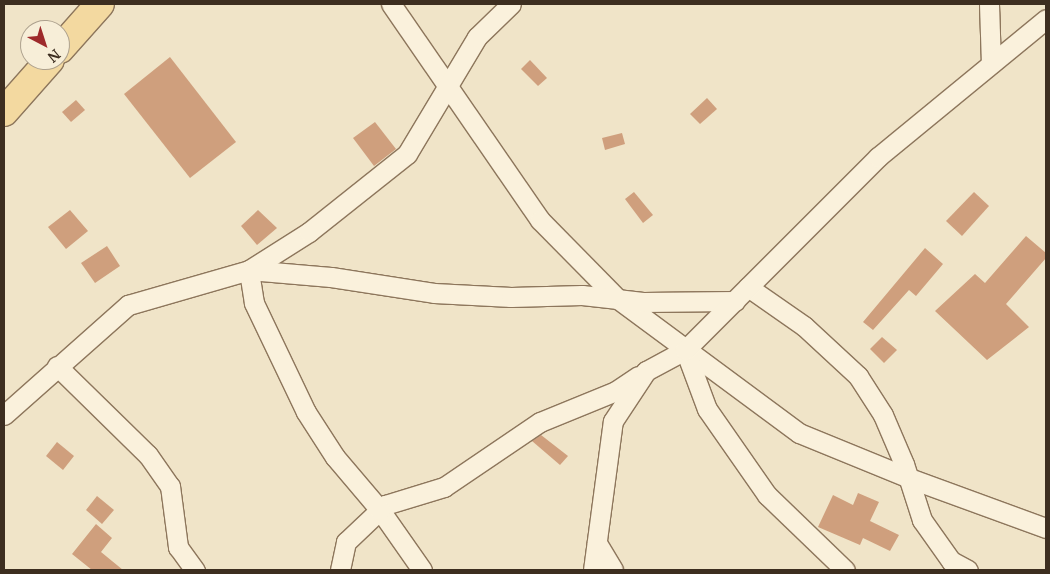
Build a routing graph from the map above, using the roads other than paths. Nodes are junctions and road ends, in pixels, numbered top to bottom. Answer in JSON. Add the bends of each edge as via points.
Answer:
{"nodes":[{"id":1,"x":100,"y":4,"type":"edge"},
{"id":2,"x":391,"y":4,"type":"edge"},
{"id":3,"x":511,"y":4,"type":"edge"},
{"id":4,"x":989,"y":4,"type":"edge"},
{"id":5,"x":1046,"y":19,"type":"edge"},
{"id":6,"x":70,"y":38,"type":"edge"},
{"id":7,"x":990,"y":63,"type":"junction"},
{"id":8,"x":41,"y":70,"type":"edge"},
{"id":9,"x":447,"y":88,"type":"junction"},
{"id":10,"x":4,"y":112,"type":"edge"},
{"id":11,"x":249,"y":270,"type":"junction"},
{"id":12,"x":748,"y":287,"type":"junction"},
{"id":13,"x":618,"y":299,"type":"junction"},
{"id":14,"x":734,"y":301,"type":"junction"},
{"id":15,"x":685,"y":350,"type":"junction"},
{"id":16,"x":57,"y":366,"type":"junction"},
{"id":17,"x":646,"y":371,"type":"junction"},
{"id":18,"x":4,"y":415,"type":"edge"},
{"id":19,"x":909,"y":478,"type":"junction"},
{"id":20,"x":380,"y":510,"type":"junction"},
{"id":21,"x":1046,"y":528,"type":"edge"},
{"id":22,"x":597,"y":543,"type":"junction"},
{"id":23,"x":195,"y":570,"type":"edge"},
{"id":24,"x":340,"y":570,"type":"edge"},
{"id":25,"x":422,"y":570,"type":"edge"},
{"id":26,"x":594,"y":570,"type":"edge"},
{"id":27,"x":613,"y":570,"type":"edge"},
{"id":28,"x":845,"y":570,"type":"edge"},
{"id":29,"x":968,"y":570,"type":"edge"}],
"edges":[{"from":1,"to":6,"type":"main road"},
{"from":2,"to":9,"type":"street"},
{"from":3,"to":9,"type":"street","via":[[477,37]]},
{"from":4,"to":7,"type":"street"},
{"from":5,"to":7,"type":"street"},
{"from":7,"to":12,"type":"street","via":[[878,157]]},
{"from":8,"to":10,"type":"main road"},
{"from":9,"to":11,"type":"street","via":[[407,154],[310,232]]},
{"from":9,"to":13,"type":"street","via":[[540,220]]},
{"from":11,"to":13,"type":"street","via":[[331,277],[434,293],[510,297],[582,295]]},
{"from":11,"to":16,"type":"street","via":[[128,305]]},
{"from":11,"to":20,"type":"street","via":[[254,303],[306,412],[335,457]]},
{"from":12,"to":14,"type":"street"},
{"from":12,"to":19,"type":"street","via":[[804,326],[858,376],[883,415]]},
{"from":13,"to":14,"type":"street"},
{"from":13,"to":15,"type":"street"},
{"from":14,"to":15,"type":"street"},
{"from":15,"to":17,"type":"street"},
{"from":15,"to":19,"type":"street","via":[[799,433]]},
{"from":15,"to":28,"type":"street","via":[[707,410],[767,495]]},
{"from":16,"to":18,"type":"street"},
{"from":16,"to":23,"type":"street","via":[[148,455],[170,486],[178,547]]},
{"from":17,"to":20,"type":"street","via":[[616,391],[540,422],[444,486],[385,505]]},
{"from":17,"to":22,"type":"street","via":[[613,421]]},
{"from":19,"to":21,"type":"street"},
{"from":19,"to":29,"type":"street","via":[[922,520],[951,562]]},
{"from":20,"to":24,"type":"street","via":[[346,542]]},
{"from":20,"to":25,"type":"street"},
{"from":22,"to":26,"type":"street"},
{"from":22,"to":27,"type":"street"}]}
